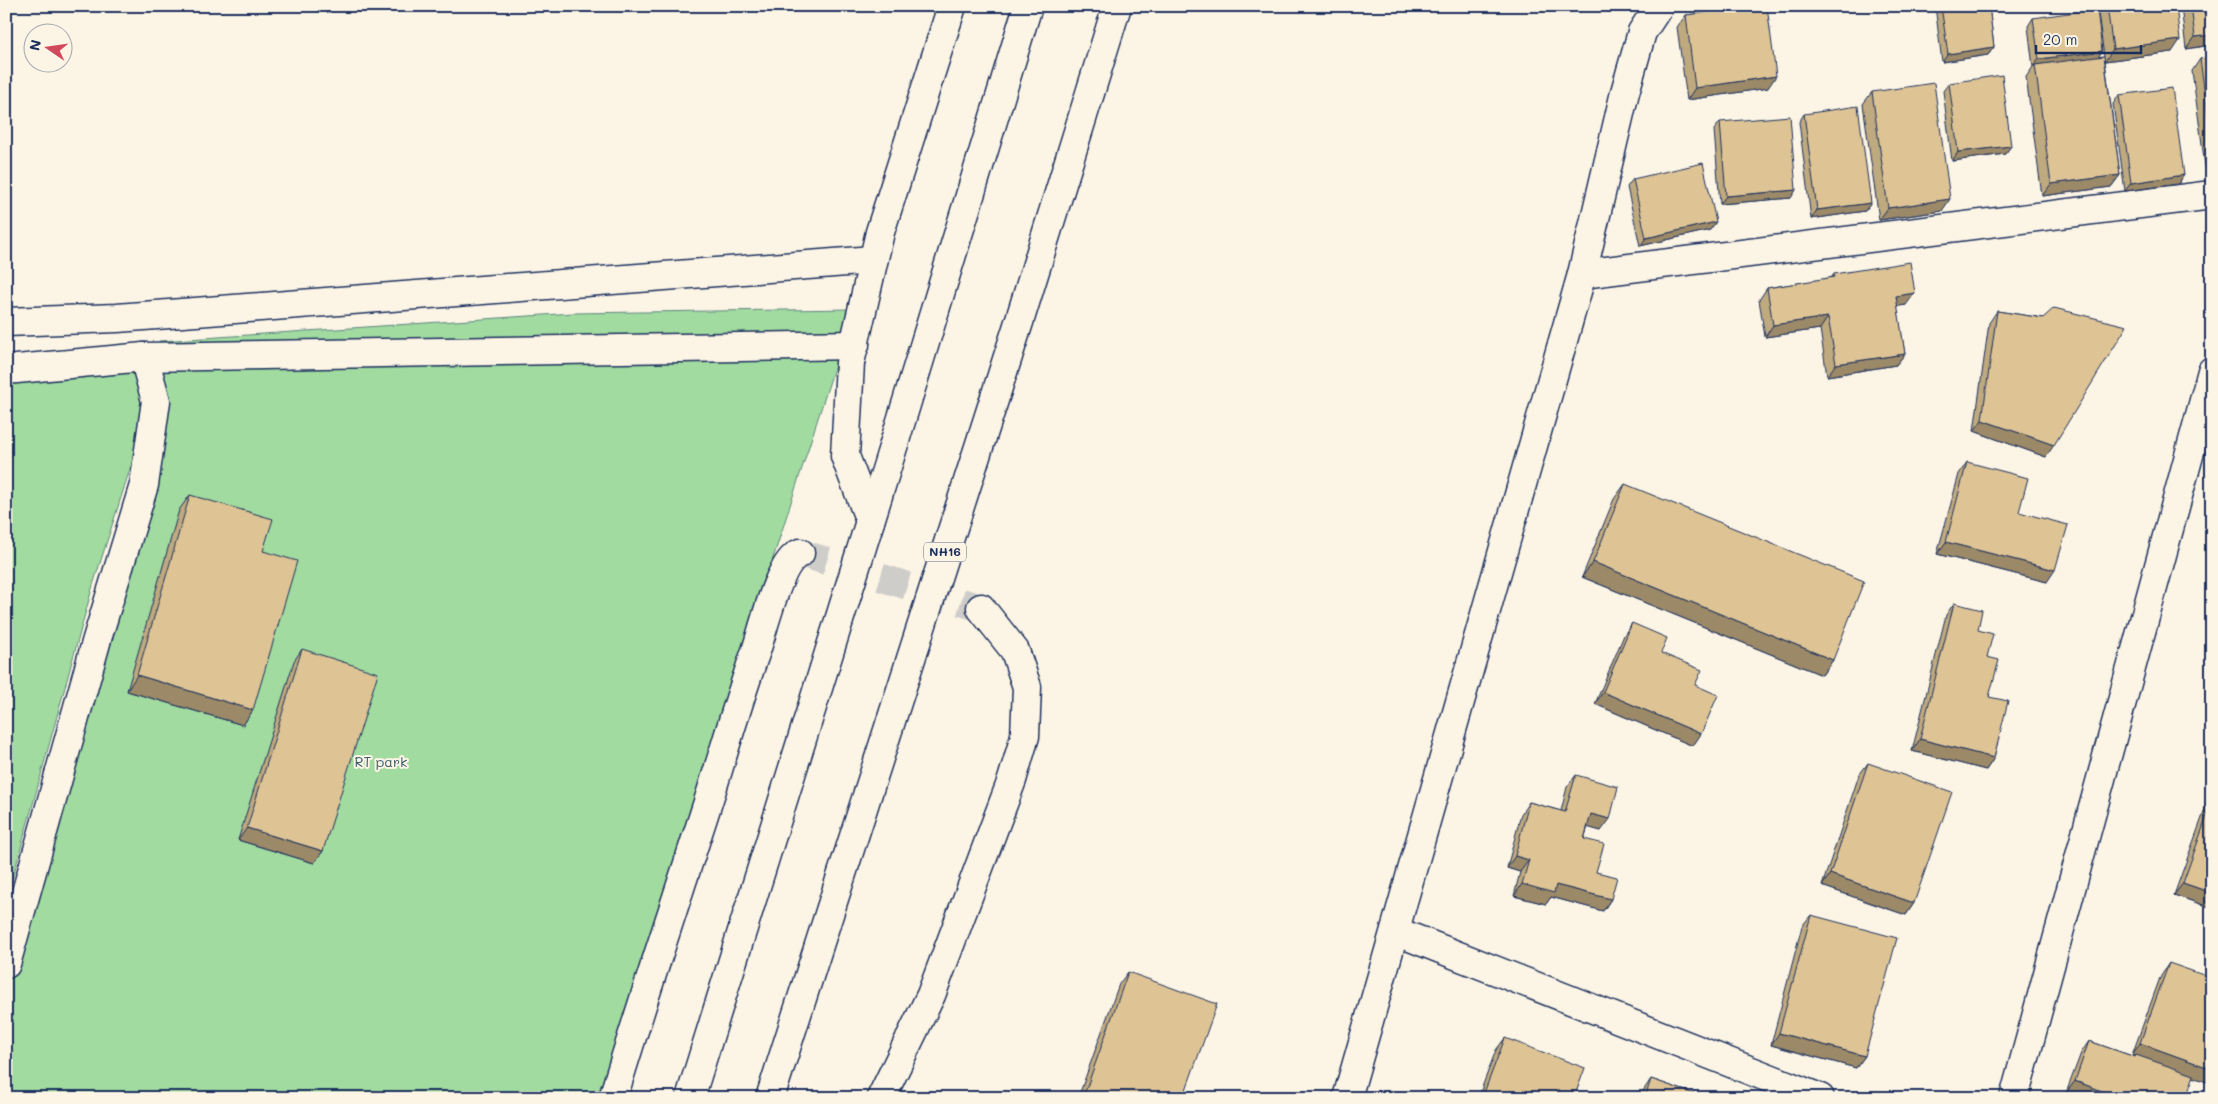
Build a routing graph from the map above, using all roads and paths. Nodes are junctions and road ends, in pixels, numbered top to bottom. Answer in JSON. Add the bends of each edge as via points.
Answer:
{"nodes":[{"id":1,"x":1118,"y":6,"type":"edge"},
{"id":2,"x":1659,"y":6,"type":"edge"},
{"id":3,"x":951,"y":11,"type":"edge"},
{"id":4,"x":1027,"y":11,"type":"edge"},
{"id":5,"x":2212,"y":195,"type":"edge"},
{"id":6,"x":874,"y":260,"type":"junction"},
{"id":7,"x":1582,"y":274,"type":"junction"},
{"id":8,"x":6,"y":322,"type":"edge"},
{"id":9,"x":855,"y":345,"type":"junction"},
{"id":10,"x":144,"y":357,"type":"junction"},
{"id":11,"x":6,"y":370,"type":"edge"},
{"id":12,"x":2212,"y":371,"type":"edge"},
{"id":13,"x":870,"y":521,"type":"junction"},
{"id":14,"x":800,"y":553,"type":"dead end"},
{"id":15,"x":981,"y":608,"type":"tunnel mouth"},
{"id":16,"x":1395,"y":931,"type":"junction"},
{"id":17,"x":6,"y":964,"type":"edge"},
{"id":18,"x":613,"y":1098,"type":"edge"},
{"id":19,"x":690,"y":1098,"type":"edge"},
{"id":20,"x":770,"y":1098,"type":"edge"},
{"id":21,"x":881,"y":1098,"type":"edge"},
{"id":22,"x":1347,"y":1098,"type":"edge"},
{"id":23,"x":1820,"y":1098,"type":"edge"},
{"id":24,"x":2014,"y":1098,"type":"edge"}],
"edges":[{"from":1,"to":20,"type":"main road","number":"NH16"},
{"from":2,"to":7,"type":"main road","via":[[1642,32]]},
{"from":3,"to":6,"type":"main road","via":[[880,232]]},
{"from":4,"to":13,"type":"main road"},
{"from":5,"to":7,"type":"main road"},
{"from":6,"to":8,"type":"main road","via":[[118,318]]},
{"from":6,"to":9,"type":"main road"},
{"from":7,"to":16,"type":"main road"},
{"from":9,"to":10,"type":"main road"},
{"from":9,"to":13,"type":"main road","via":[[850,363],[845,456]]},
{"from":10,"to":11,"type":"main road"},
{"from":10,"to":17,"type":"main road","via":[[156,401],[144,485],[97,639]]},
{"from":12,"to":24,"type":"main road"},
{"from":13,"to":19,"type":"main road"},
{"from":14,"to":18,"type":"main road","via":[[794,556],[782,576],[742,686]]},
{"from":15,"to":21,"type":"main road","via":[[1015,651],[1027,687],[1025,736],[1012,780],[931,995]]},
{"from":16,"to":22,"type":"main road"},
{"from":16,"to":23,"type":"main road"}]}
